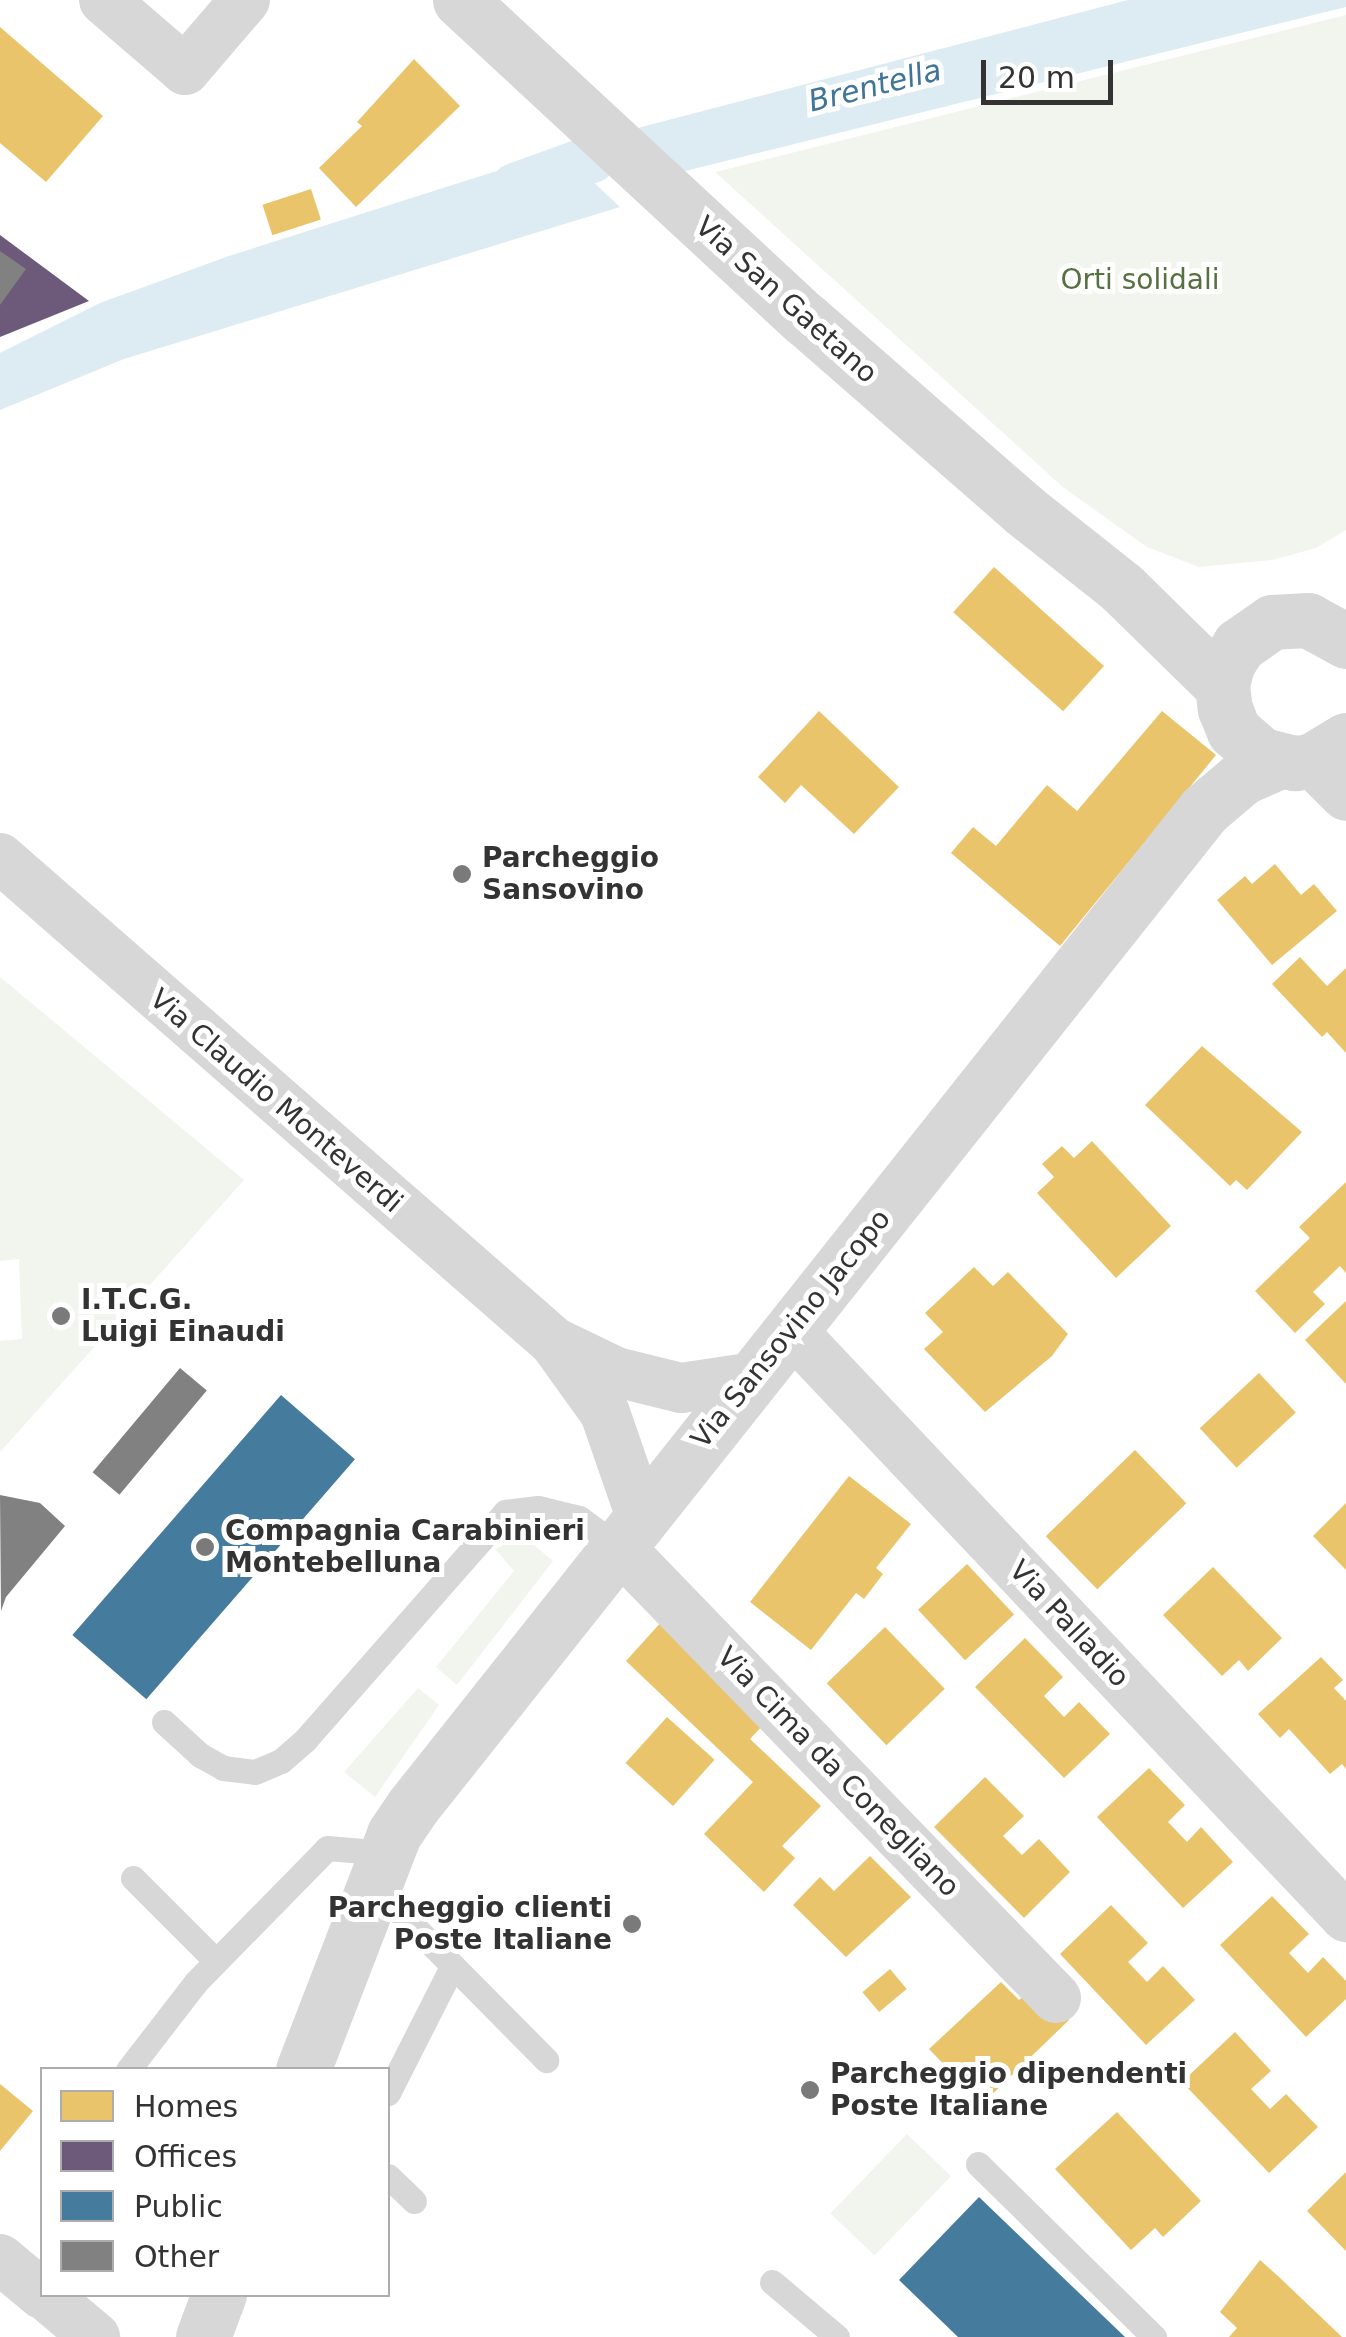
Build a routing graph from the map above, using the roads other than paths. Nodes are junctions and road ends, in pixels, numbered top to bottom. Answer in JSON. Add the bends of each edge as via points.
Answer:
{"nodes":[{"id":1,"x":104,"y":0,"type":"edge"},
{"id":2,"x":245,"y":0,"type":"edge"},
{"id":3,"x":460,"y":0,"type":"edge"},
{"id":4,"x":1122,"y":588,"type":"junction"},
{"id":5,"x":1314,"y":622,"type":"edge"},
{"id":6,"x":1228,"y":709,"type":"junction"},
{"id":7,"x":1321,"y":764,"type":"edge"},
{"id":8,"x":1204,"y":810,"type":"junction"},
{"id":9,"x":0,"y":858,"type":"edge"},
{"id":10,"x":791,"y":1330,"type":"junction"},
{"id":11,"x":554,"y":1342,"type":"junction"},
{"id":12,"x":754,"y":1377,"type":"junction"},
{"id":13,"x":630,"y":1532,"type":"junction"},
{"id":14,"x":164,"y":1722,"type":"dead end"},
{"id":15,"x":380,"y":1869,"type":"junction"},
{"id":16,"x":133,"y":1878,"type":"dead end"},
{"id":17,"x":1346,"y":1917,"type":"edge"},
{"id":18,"x":216,"y":1961,"type":"junction"},
{"id":19,"x":452,"y":1968,"type":"junction"},
{"id":20,"x":1056,"y":1998,"type":"dead end"},
{"id":21,"x":546,"y":2060,"type":"dead end"},
{"id":22,"x":130,"y":2067,"type":"edge"},
{"id":23,"x":304,"y":2067,"type":"edge"},
{"id":24,"x":390,"y":2089,"type":"edge"},
{"id":25,"x":978,"y":2164,"type":"dead end"},
{"id":26,"x":390,"y":2178,"type":"edge"},
{"id":27,"x":414,"y":2201,"type":"dead end"},
{"id":28,"x":0,"y":2259,"type":"edge"},
{"id":29,"x":772,"y":2282,"type":"dead end"},
{"id":30,"x":40,"y":2292,"type":"edge"},
{"id":31,"x":47,"y":2297,"type":"edge"},
{"id":32,"x":218,"y":2297,"type":"edge"},
{"id":33,"x":95,"y":2337,"type":"edge"},
{"id":34,"x":203,"y":2337,"type":"edge"},
{"id":35,"x":837,"y":2337,"type":"edge"},
{"id":36,"x":1154,"y":2337,"type":"edge"}],
"edges":[{"from":1,"to":2,"type":"street","via":[[185,70]]},
{"from":3,"to":4,"type":"street","name":"Via San Gaetano","via":[[805,319]]},
{"from":4,"to":5,"type":"street","name":"Via San Gaetano"},
{"from":4,"to":6,"type":"street","name":"Via San Gaetano"},
{"from":5,"to":6,"type":"street","name":"Via Sansovino Jacopo","via":[[1227,664]]},
{"from":6,"to":7,"type":"street","name":"Via San Gaetano","via":[[1262,755]]},
{"from":6,"to":8,"type":"street","name":"Via Sansovino Jacopo","via":[[1225,764]]},
{"from":7,"to":8,"type":"street","name":"Via Sansovino Jacopo","via":[[1242,777]]},
{"from":8,"to":10,"type":"street","name":"Via Sansovino Jacopo"},
{"from":9,"to":11,"type":"street","name":"Via Claudio Monteverdi"},
{"from":10,"to":12,"type":"street","name":"Via Sansovino Jacopo"},
{"from":10,"to":17,"type":"street","name":"Via Palladio"},
{"from":11,"to":12,"type":"street","name":"Via Claudio Monteverdi","via":[[616,1372],[681,1388]]},
{"from":11,"to":13,"type":"street","name":"Via Claudio Monteverdi","via":[[604,1413]]},
{"from":12,"to":13,"type":"street","name":"Via Sansovino Jacopo"},
{"from":13,"to":14,"type":"lane","via":[[538,1508],[505,1512],[304,1740],[255,1772],[223,1768]]},
{"from":13,"to":15,"type":"street","name":"Via Sansovino Jacopo","via":[[412,1806]]},
{"from":13,"to":20,"type":"street","name":"Via Cima da Conegliano"},
{"from":15,"to":18,"type":"lane","via":[[327,1848]]},
{"from":15,"to":19,"type":"lane"},
{"from":15,"to":23,"type":"street","name":"Via Sansovino Jacopo"},
{"from":16,"to":18,"type":"lane"},
{"from":18,"to":22,"type":"lane"},
{"from":19,"to":21,"type":"lane"},
{"from":19,"to":24,"type":"lane"},
{"from":25,"to":36,"type":"lane"},
{"from":26,"to":27,"type":"lane"},
{"from":28,"to":30,"type":"street"},
{"from":29,"to":35,"type":"lane"},
{"from":31,"to":33,"type":"street"},
{"from":32,"to":34,"type":"street"}]}
